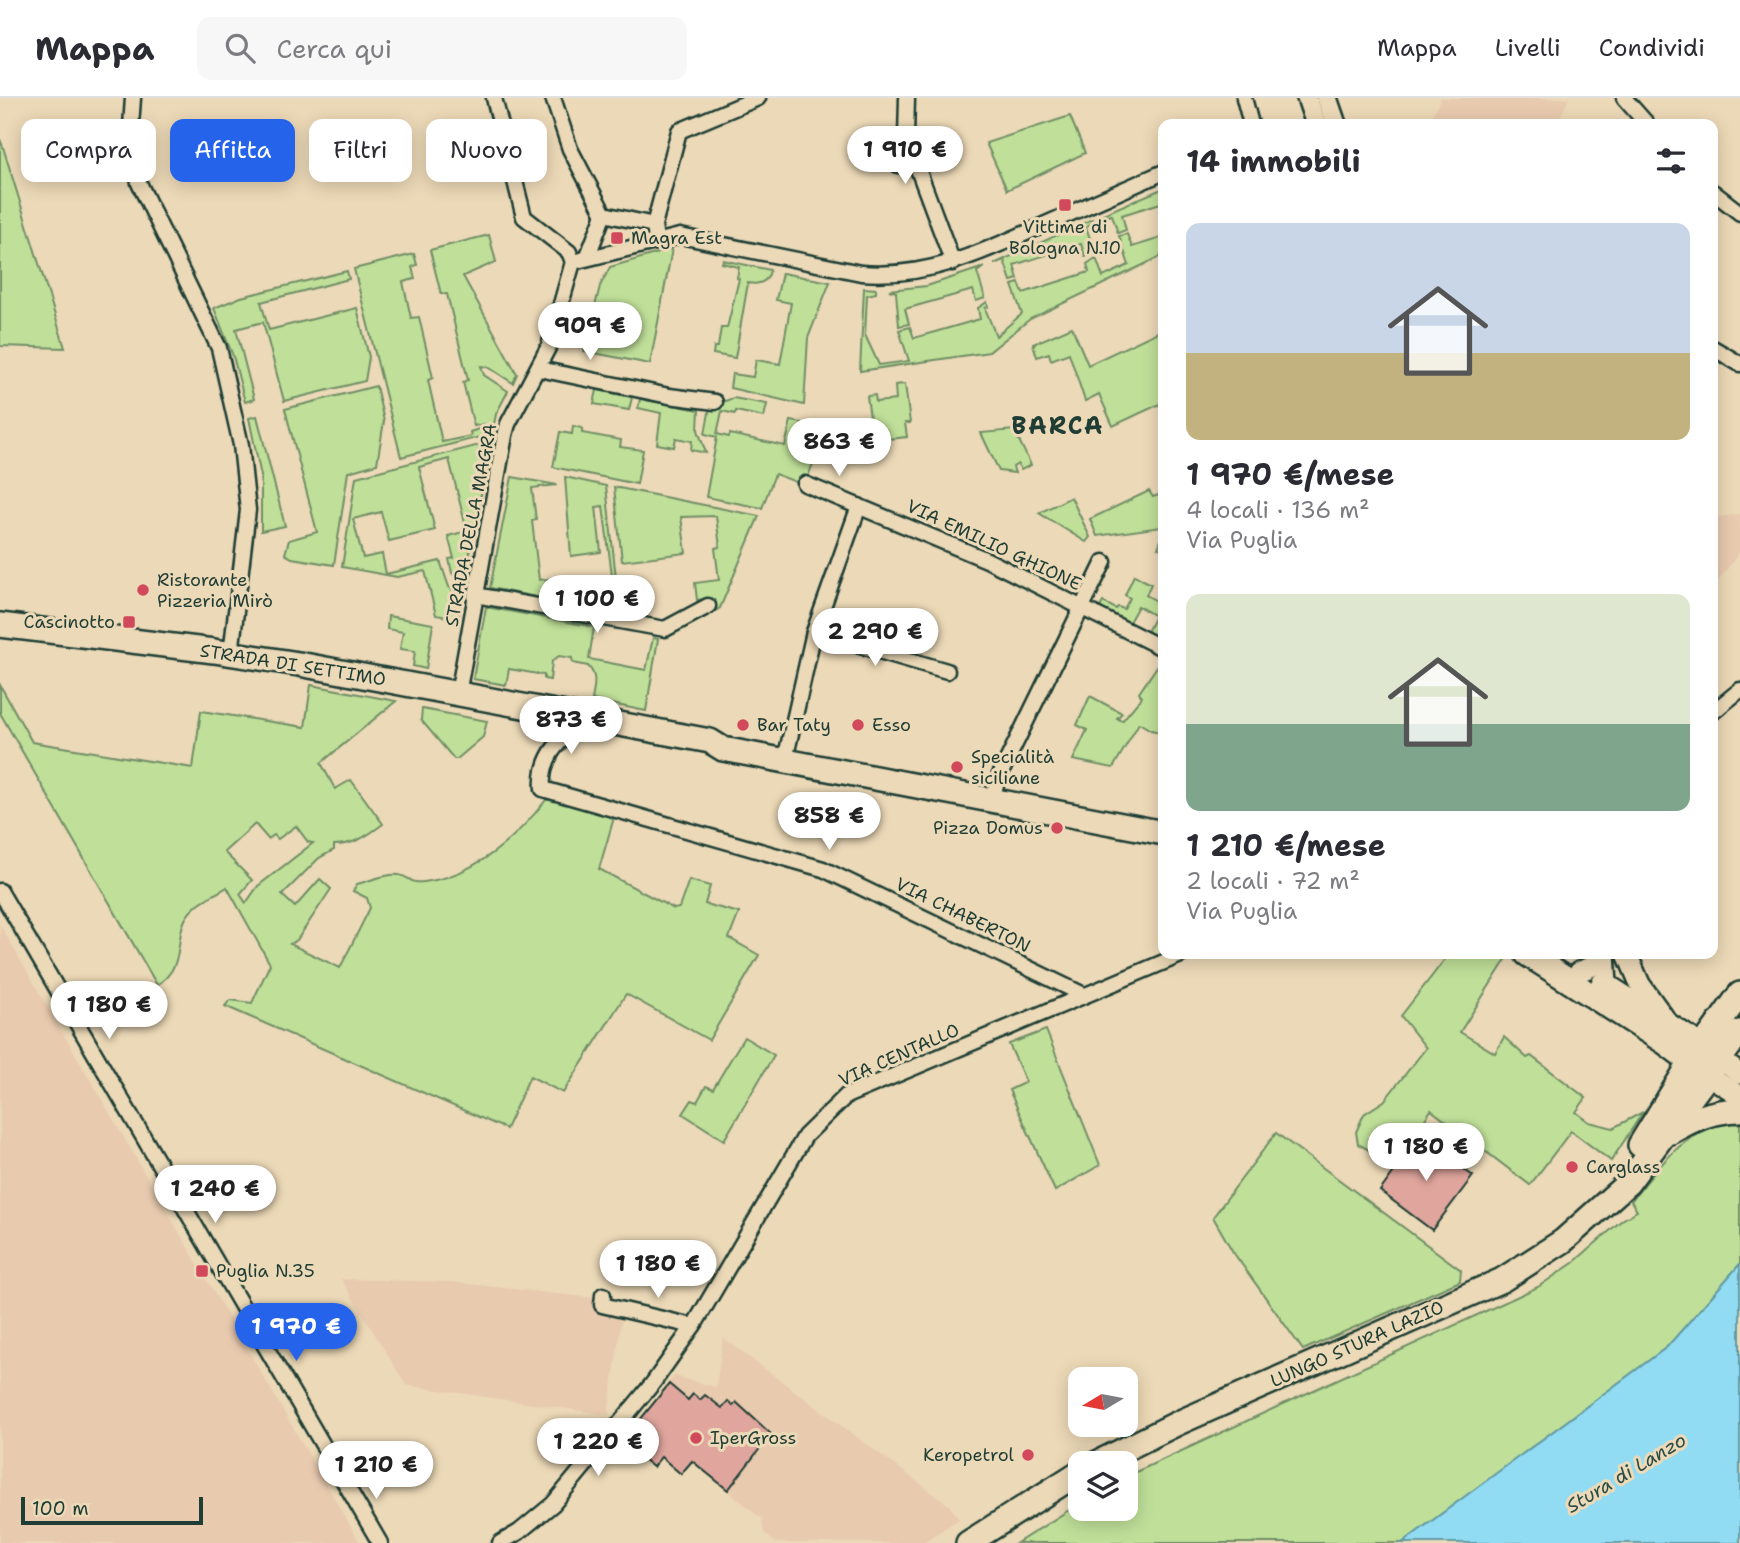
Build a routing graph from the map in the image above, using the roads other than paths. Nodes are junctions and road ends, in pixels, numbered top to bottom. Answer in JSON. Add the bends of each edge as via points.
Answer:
{"nodes":[{"id":1,"x":133,"y":98,"type":"edge"},
{"id":2,"x":494,"y":98,"type":"edge"},
{"id":3,"x":553,"y":98,"type":"edge"},
{"id":4,"x":758,"y":98,"type":"edge"},
{"id":5,"x":906,"y":98,"type":"edge"},
{"id":6,"x":1244,"y":98,"type":"edge"},
{"id":7,"x":1307,"y":98,"type":"edge"},
{"id":8,"x":1327,"y":98,"type":"edge"},
{"id":9,"x":1624,"y":98,"type":"edge"},
{"id":10,"x":1250,"y":119,"type":"edge"},
{"id":11,"x":1320,"y":119,"type":"edge"},
{"id":12,"x":1324,"y":119,"type":"edge"},
{"id":13,"x":1643,"y":119,"type":"edge"},
{"id":14,"x":915,"y":162,"type":"junction"},
{"id":15,"x":898,"y":165,"type":"dead end"},
{"id":16,"x":1158,"y":175,"type":"edge"},
{"id":17,"x":1718,"y":196,"type":"edge"},
{"id":18,"x":1740,"y":213,"type":"edge"},
{"id":19,"x":604,"y":214,"type":"junction"},
{"id":20,"x":654,"y":225,"type":"junction"},
{"id":21,"x":656,"y":240,"type":"junction"},
{"id":22,"x":580,"y":260,"type":"junction"},
{"id":23,"x":953,"y":263,"type":"junction"},
{"id":24,"x":1718,"y":351,"type":"edge"},
{"id":25,"x":1740,"y":364,"type":"edge"},
{"id":26,"x":538,"y":369,"type":"junction"},
{"id":27,"x":715,"y":402,"type":"dead end"},
{"id":28,"x":805,"y":484,"type":"dead end"},
{"id":29,"x":859,"y":506,"type":"junction"},
{"id":30,"x":1104,"y":562,"type":"dead end"},
{"id":31,"x":475,"y":595,"type":"junction"},
{"id":32,"x":708,"y":606,"type":"dead end"},
{"id":33,"x":1083,"y":607,"type":"junction"},
{"id":34,"x":0,"y":625,"type":"edge"},
{"id":35,"x":814,"y":632,"type":"junction"},
{"id":36,"x":1158,"y":646,"type":"edge"},
{"id":37,"x":231,"y":654,"type":"junction"},
{"id":38,"x":947,"y":671,"type":"dead end"},
{"id":39,"x":1740,"y":690,"type":"edge"},
{"id":40,"x":458,"y":694,"type":"junction"},
{"id":41,"x":1718,"y":708,"type":"edge"},
{"id":42,"x":583,"y":718,"type":"junction"},
{"id":43,"x":786,"y":755,"type":"junction"},
{"id":44,"x":993,"y":795,"type":"junction"},
{"id":45,"x":1158,"y":821,"type":"edge"},
{"id":46,"x":1158,"y":832,"type":"edge"},
{"id":47,"x":0,"y":891,"type":"edge"},
{"id":48,"x":1171,"y":959,"type":"edge"},
{"id":49,"x":1537,"y":959,"type":"edge"},
{"id":50,"x":1558,"y":959,"type":"edge"},
{"id":51,"x":1600,"y":959,"type":"edge"},
{"id":52,"x":1604,"y":959,"type":"edge"},
{"id":53,"x":1629,"y":959,"type":"edge"},
{"id":54,"x":1578,"y":972,"type":"junction"},
{"id":55,"x":1740,"y":994,"type":"edge"},
{"id":56,"x":1084,"y":995,"type":"junction"},
{"id":57,"x":1608,"y":996,"type":"junction"},
{"id":58,"x":1671,"y":1027,"type":"junction"},
{"id":59,"x":1740,"y":1032,"type":"edge"},
{"id":60,"x":1706,"y":1061,"type":"junction"},
{"id":61,"x":1740,"y":1074,"type":"edge"},
{"id":62,"x":1740,"y":1096,"type":"edge"},
{"id":63,"x":1740,"y":1110,"type":"edge"},
{"id":64,"x":1662,"y":1138,"type":"junction"},
{"id":65,"x":1604,"y":1204,"type":"junction"},
{"id":66,"x":603,"y":1295,"type":"dead end"},
{"id":67,"x":693,"y":1326,"type":"junction"},
{"id":68,"x":1121,"y":1451,"type":"edge"},
{"id":69,"x":1068,"y":1480,"type":"edge"},
{"id":70,"x":380,"y":1543,"type":"edge"},
{"id":71,"x":499,"y":1543,"type":"edge"},
{"id":72,"x":968,"y":1543,"type":"edge"}],
"edges":[{"from":1,"to":37,"type":"street","via":[[131,126],[139,183],[219,348],[242,445],[248,502]]},
{"from":2,"to":22,"type":"street","via":[[524,217]]},
{"from":3,"to":19,"type":"street","via":[[570,149]]},
{"from":4,"to":20,"type":"street","via":[[679,131]]},
{"from":5,"to":14,"type":"street","via":[[906,136]]},
{"from":6,"to":10,"type":"street"},
{"from":7,"to":11,"type":"main road"},
{"from":8,"to":12,"type":"main road"},
{"from":9,"to":13,"type":"street"},
{"from":14,"to":15,"type":"street"},
{"from":14,"to":23,"type":"street"},
{"from":16,"to":23,"type":"street"},
{"from":17,"to":18,"type":"street"},
{"from":19,"to":20,"type":"street"},
{"from":19,"to":22,"type":"street","name":"STRADA DELLA MAGRA"},
{"from":20,"to":21,"type":"street"},
{"from":21,"to":22,"type":"street"},
{"from":21,"to":23,"type":"street","via":[[680,236],[881,275]]},
{"from":22,"to":26,"type":"street","name":"STRADA DELLA MAGRA"},
{"from":24,"to":25,"type":"street"},
{"from":26,"to":27,"type":"street"},
{"from":26,"to":31,"type":"street","name":"STRADA DELLA MAGRA","via":[[505,435]]},
{"from":28,"to":29,"type":"street","name":"VIA EMILIO GHIONE"},
{"from":29,"to":33,"type":"street","name":"VIA EMILIO GHIONE"},
{"from":29,"to":35,"type":"street"},
{"from":30,"to":33,"type":"street"},
{"from":31,"to":32,"type":"street","via":[[665,629]]},
{"from":31,"to":40,"type":"street","name":"STRADA DELLA MAGRA"},
{"from":33,"to":36,"type":"street","name":"VIA EMILIO GHIONE"},
{"from":33,"to":44,"type":"street"},
{"from":34,"to":37,"type":"main road","name":"STRADA DI SETTIMO"},
{"from":35,"to":38,"type":"street"},
{"from":35,"to":43,"type":"street"},
{"from":37,"to":40,"type":"main road","name":"STRADA DI SETTIMO"},
{"from":39,"to":41,"type":"street"},
{"from":40,"to":42,"type":"main road","name":"STRADA DI SETTIMO"},
{"from":42,"to":43,"type":"main road","name":"STRADA DI SETTIMO","via":[[710,741],[723,748]]},
{"from":42,"to":56,"type":"street","name":"VIA CHABERTON","via":[[547,756],[543,789],[823,869]]},
{"from":43,"to":44,"type":"main road","name":"STRADA DI SETTIMO"},
{"from":44,"to":45,"type":"main road","name":"STRADA DI SETTIMO"},
{"from":44,"to":46,"type":"main road","name":"STRADA DI SETTIMO"},
{"from":47,"to":70,"type":"street"},
{"from":48,"to":56,"type":"street","name":"VIA CENTALLO"},
{"from":49,"to":57,"type":"main road"},
{"from":50,"to":54,"type":"main road"},
{"from":51,"to":54,"type":"main road"},
{"from":52,"to":57,"type":"main road"},
{"from":53,"to":58,"type":"main road","via":[[1640,984]]},
{"from":54,"to":57,"type":"main road"},
{"from":55,"to":60,"type":"main road","name":"LUNGO STURA LAZIO"},
{"from":56,"to":67,"type":"street","name":"VIA CENTALLO","via":[[846,1096],[805,1136]]},
{"from":57,"to":58,"type":"main road"},
{"from":57,"to":60,"type":"main road"},
{"from":58,"to":60,"type":"main road"},
{"from":59,"to":60,"type":"main road","name":"LUNGO STURA LAZIO"},
{"from":60,"to":61,"type":"main road"},
{"from":60,"to":62,"type":"main road"},
{"from":60,"to":64,"type":"main road","name":"LUNGO STURA LAZIO"},
{"from":60,"to":65,"type":"main road","name":"LUNGO STURA LAZIO","via":[[1617,1179]]},
{"from":63,"to":64,"type":"main road","via":[[1702,1115]]},
{"from":64,"to":65,"type":"main road","name":"LUNGO STURA LAZIO","via":[[1628,1183]]},
{"from":65,"to":68,"type":"main road","name":"LUNGO STURA LAZIO","via":[[1563,1241],[1502,1280]]},
{"from":66,"to":67,"type":"street","via":[[602,1305]]},
{"from":67,"to":71,"type":"street","name":"VIA CENTALLO","via":[[553,1504]]},
{"from":69,"to":72,"type":"main road"}]}
